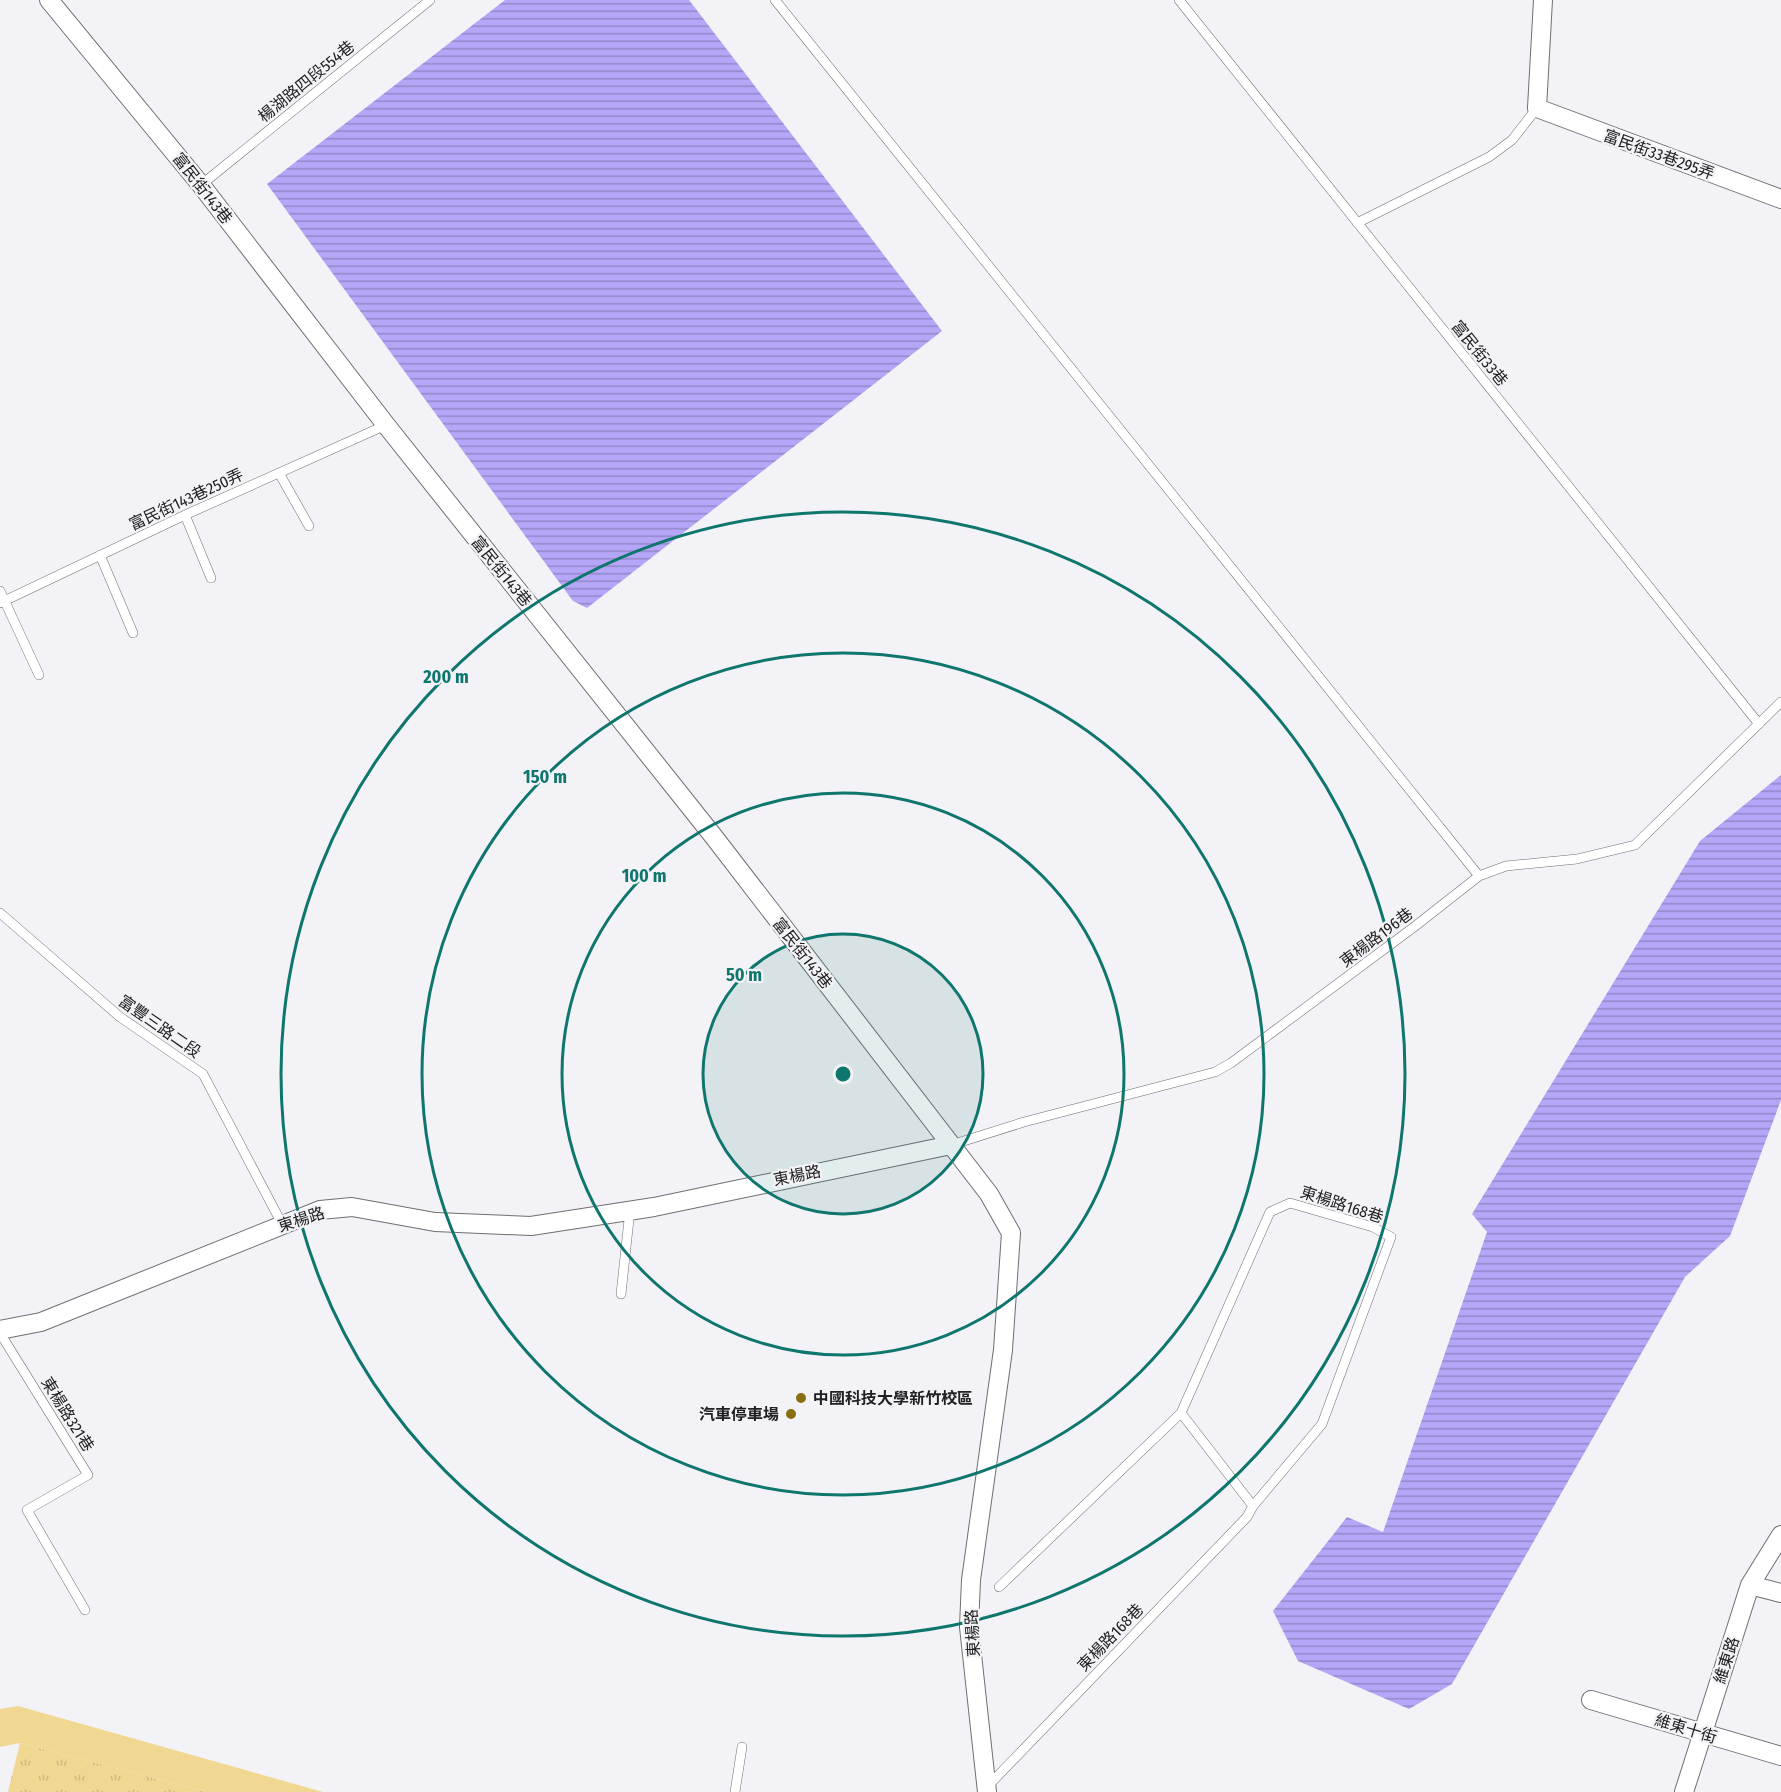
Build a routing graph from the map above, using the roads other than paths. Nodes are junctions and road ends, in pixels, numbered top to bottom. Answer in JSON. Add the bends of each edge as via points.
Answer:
{"nodes":[{"id":1,"x":49,"y":0,"type":"edge"},
{"id":2,"x":430,"y":0,"type":"edge"},
{"id":3,"x":775,"y":0,"type":"edge"},
{"id":4,"x":1179,"y":0,"type":"edge"},
{"id":5,"x":1543,"y":0,"type":"edge"},
{"id":6,"x":1537,"y":108,"type":"junction"},
{"id":7,"x":201,"y":185,"type":"junction"},
{"id":8,"x":1781,"y":199,"type":"edge"},
{"id":9,"x":1357,"y":223,"type":"junction"},
{"id":10,"x":386,"y":425,"type":"junction"},
{"id":11,"x":279,"y":473,"type":"junction"},
{"id":12,"x":185,"y":515,"type":"junction"},
{"id":13,"x":309,"y":526,"type":"dead end"},
{"id":14,"x":100,"y":555,"type":"junction"},
{"id":15,"x":211,"y":578,"type":"dead end"},
{"id":16,"x":1,"y":598,"type":"edge"},
{"id":17,"x":133,"y":633,"type":"dead end"},
{"id":18,"x":39,"y":675,"type":"dead end"},
{"id":19,"x":1781,"y":702,"type":"edge"},
{"id":20,"x":1759,"y":724,"type":"junction"},
{"id":21,"x":1479,"y":876,"type":"junction"},
{"id":22,"x":0,"y":913,"type":"edge"},
{"id":23,"x":951,"y":1145,"type":"junction"},
{"id":24,"x":630,"y":1210,"type":"junction"},
{"id":25,"x":282,"y":1224,"type":"junction"},
{"id":26,"x":621,"y":1294,"type":"dead end"},
{"id":27,"x":0,"y":1331,"type":"edge"},
{"id":28,"x":1181,"y":1413,"type":"junction"},
{"id":29,"x":1252,"y":1506,"type":"junction"},
{"id":30,"x":1781,"y":1535,"type":"edge"},
{"id":31,"x":1750,"y":1585,"type":"junction"},
{"id":32,"x":999,"y":1587,"type":"dead end"},
{"id":33,"x":1781,"y":1593,"type":"edge"},
{"id":34,"x":85,"y":1610,"type":"dead end"},
{"id":35,"x":1591,"y":1700,"type":"dead end"},
{"id":36,"x":1702,"y":1733,"type":"junction"},
{"id":37,"x":742,"y":1747,"type":"dead end"},
{"id":38,"x":1781,"y":1756,"type":"edge"},
{"id":39,"x":986,"y":1790,"type":"edge"},
{"id":40,"x":735,"y":1792,"type":"edge"},
{"id":41,"x":1684,"y":1792,"type":"edge"}],
"edges":[{"from":1,"to":7,"type":"street","name":"富民街143巷"},
{"from":2,"to":7,"type":"lane","name":"楊湖路四段554巷"},
{"from":3,"to":21,"type":"lane"},
{"from":4,"to":9,"type":"lane","name":"富民街33巷"},
{"from":5,"to":6,"type":"street"},
{"from":6,"to":8,"type":"street","name":"富民街33巷295弄"},
{"from":6,"to":9,"type":"lane","via":[[1512,140],[1489,157]]},
{"from":7,"to":10,"type":"street","name":"富民街143巷"},
{"from":9,"to":20,"type":"lane","name":"富民街33巷"},
{"from":10,"to":11,"type":"lane","name":"富民街143巷250弄"},
{"from":10,"to":23,"type":"street","name":"富民街143巷","via":[[714,837]]},
{"from":11,"to":12,"type":"lane","name":"富民街143巷250弄"},
{"from":11,"to":13,"type":"lane"},
{"from":12,"to":14,"type":"lane","name":"富民街143巷250弄"},
{"from":12,"to":15,"type":"lane"},
{"from":14,"to":16,"type":"lane","name":"富民街143巷250弄"},
{"from":14,"to":17,"type":"lane"},
{"from":16,"to":18,"type":"lane"},
{"from":19,"to":20,"type":"lane","name":"東楊路196巷"},
{"from":20,"to":21,"type":"lane","name":"東楊路196巷","via":[[1635,845],[1577,858],[1506,866]]},
{"from":21,"to":23,"type":"lane","name":"東楊路196巷","via":[[1215,1072]]},
{"from":22,"to":25,"type":"lane","name":"富豐三路二段","via":[[120,1017],[203,1074]]},
{"from":23,"to":24,"type":"street","name":"東楊路"},
{"from":23,"to":39,"type":"street","name":"東楊路","via":[[989,1194],[1011,1233],[1003,1350],[970,1603],[969,1627]]},
{"from":24,"to":25,"type":"street","name":"東楊路","via":[[531,1226],[435,1222],[352,1207],[320,1210]]},
{"from":24,"to":26,"type":"lane"},
{"from":25,"to":27,"type":"street","name":"東楊路","via":[[41,1322]]},
{"from":27,"to":34,"type":"lane","name":"東楊路321巷","via":[[88,1475],[27,1510]]},
{"from":28,"to":29,"type":"lane"},
{"from":28,"to":29,"type":"lane","name":"東楊路168巷","via":[[1270,1212],[1290,1203],[1373,1227],[1391,1237],[1322,1424]]},
{"from":28,"to":32,"type":"lane","name":"東楊路168巷"},
{"from":29,"to":39,"type":"lane","name":"東楊路168巷","via":[[1247,1517]]},
{"from":30,"to":31,"type":"street","name":"維東路"},
{"from":31,"to":33,"type":"street"},
{"from":31,"to":36,"type":"street","name":"維東路"},
{"from":35,"to":36,"type":"street","name":"維東十街"},
{"from":36,"to":38,"type":"street","name":"維東十街"},
{"from":36,"to":41,"type":"street","name":"維東路"},
{"from":37,"to":40,"type":"lane"}]}
